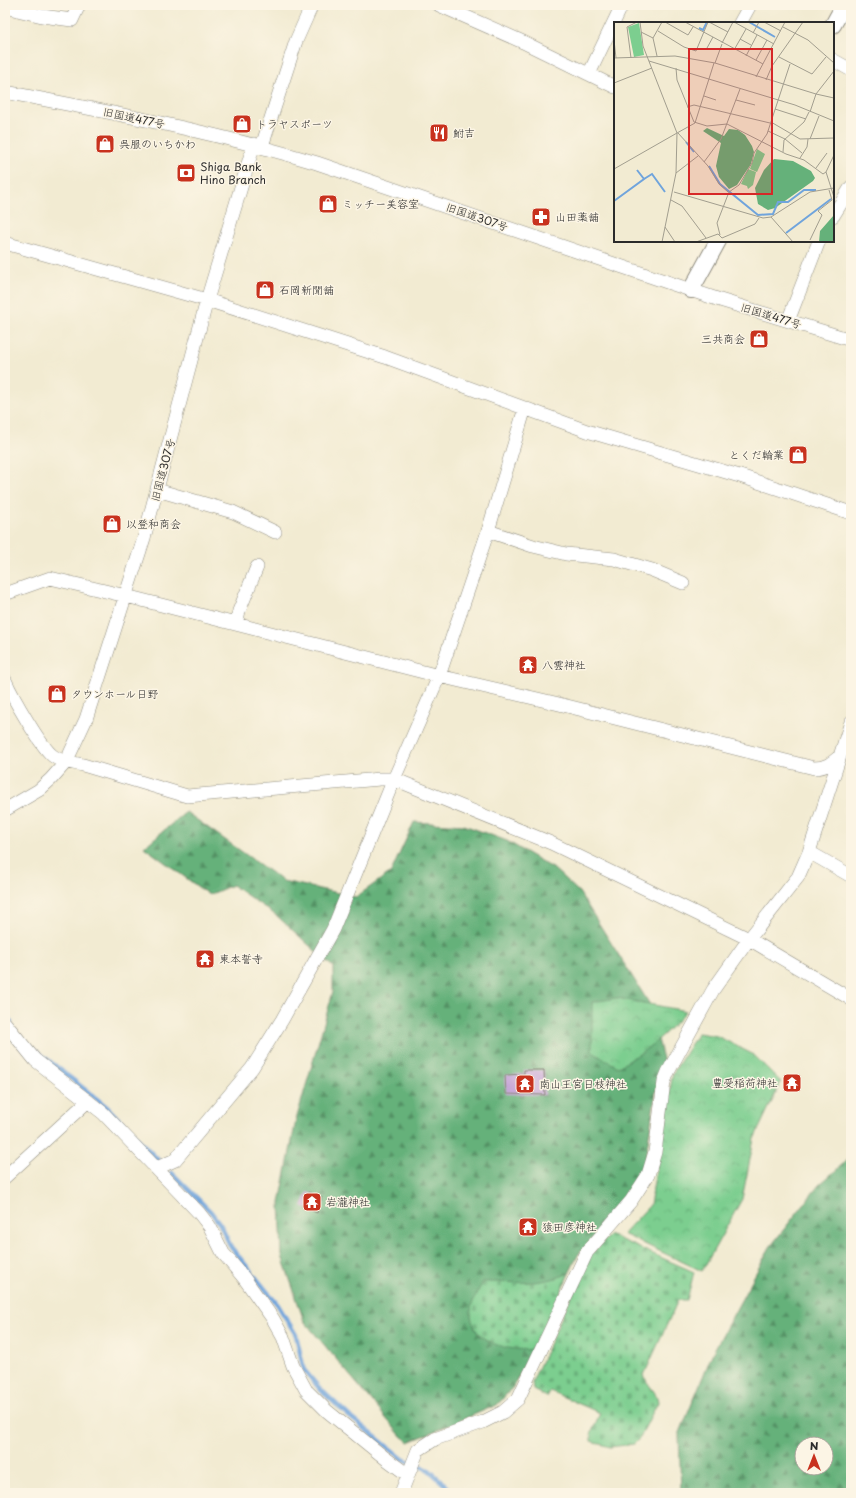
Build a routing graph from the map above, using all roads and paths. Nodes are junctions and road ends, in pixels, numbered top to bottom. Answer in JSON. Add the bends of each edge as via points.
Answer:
{"nodes":[{"id":1,"x":79,"y":5,"type":"edge"},
{"id":2,"x":312,"y":5,"type":"edge"},
{"id":3,"x":438,"y":5,"type":"edge"},
{"id":4,"x":622,"y":5,"type":"edge"},
{"id":5,"x":750,"y":5,"type":"edge"},
{"id":6,"x":844,"y":5,"type":"edge"},
{"id":7,"x":5,"y":7,"type":"edge"},
{"id":8,"x":468,"y":11,"type":"edge"},
{"id":9,"x":741,"y":22,"type":"edge"},
{"id":10,"x":834,"y":23,"type":"edge"},
{"id":11,"x":834,"y":61,"type":"edge"},
{"id":12,"x":851,"y":70,"type":"edge"},
{"id":13,"x":589,"y":74,"type":"junction"},
{"id":14,"x":614,"y":86,"type":"edge"},
{"id":15,"x":5,"y":92,"type":"edge"},
{"id":16,"x":258,"y":145,"type":"junction"},
{"id":17,"x":851,"y":187,"type":"edge"},
{"id":18,"x":834,"y":214,"type":"edge"},
{"id":19,"x":717,"y":242,"type":"edge"},
{"id":20,"x":819,"y":242,"type":"edge"},
{"id":21,"x":5,"y":243,"type":"edge"},
{"id":22,"x":691,"y":290,"type":"junction"},
{"id":23,"x":207,"y":300,"type":"junction"},
{"id":24,"x":788,"y":321,"type":"junction"},
{"id":25,"x":851,"y":340,"type":"edge"},
{"id":26,"x":525,"y":408,"type":"junction"},
{"id":27,"x":157,"y":490,"type":"junction"},
{"id":28,"x":851,"y":513,"type":"edge"},
{"id":29,"x":488,"y":531,"type":"junction"},
{"id":30,"x":275,"y":532,"type":"dead end"},
{"id":31,"x":258,"y":567,"type":"dead end"},
{"id":32,"x":684,"y":583,"type":"dead end"},
{"id":33,"x":5,"y":594,"type":"edge"},
{"id":34,"x":126,"y":596,"type":"junction"},
{"id":35,"x":236,"y":624,"type":"junction"},
{"id":36,"x":439,"y":676,"type":"junction"},
{"id":37,"x":5,"y":680,"type":"edge"},
{"id":38,"x":851,"y":722,"type":"edge"},
{"id":39,"x":844,"y":753,"type":"edge"},
{"id":40,"x":66,"y":762,"type":"junction"},
{"id":41,"x":394,"y":780,"type":"junction"},
{"id":42,"x":5,"y":810,"type":"edge"},
{"id":43,"x":809,"y":852,"type":"junction"},
{"id":44,"x":851,"y":876,"type":"edge"},
{"id":45,"x":749,"y":940,"type":"junction"},
{"id":46,"x":851,"y":999,"type":"edge"},
{"id":47,"x":5,"y":1023,"type":"edge"},
{"id":48,"x":88,"y":1101,"type":"junction"},
{"id":49,"x":157,"y":1168,"type":"junction"},
{"id":50,"x":5,"y":1177,"type":"edge"},
{"id":51,"x":410,"y":1472,"type":"junction"},
{"id":52,"x":401,"y":1493,"type":"edge"}],
"edges":[{"from":1,"to":7,"type":"street","via":[[72,20]]},
{"from":2,"to":16,"type":"street"},
{"from":3,"to":8,"type":"street"},
{"from":4,"to":13,"type":"street"},
{"from":5,"to":9,"type":"street"},
{"from":6,"to":10,"type":"street"},
{"from":8,"to":13,"type":"street","via":[[523,42]]},
{"from":11,"to":12,"type":"street"},
{"from":13,"to":14,"type":"street"},
{"from":15,"to":16,"type":"street","name":"旧国道477号","via":[[130,116]]},
{"from":16,"to":22,"type":"street","name":"旧国道307号"},
{"from":16,"to":23,"type":"street","name":"旧国道307号"},
{"from":17,"to":18,"type":"street"},
{"from":19,"to":22,"type":"street"},
{"from":20,"to":24,"type":"street"},
{"from":21,"to":23,"type":"street"},
{"from":22,"to":24,"type":"street","name":"旧国道477号"},
{"from":23,"to":26,"type":"street","via":[[385,357]]},
{"from":23,"to":27,"type":"street","name":"旧国道307号"},
{"from":24,"to":25,"type":"street","name":"旧国道477号"},
{"from":26,"to":28,"type":"street","via":[[587,431],[743,477]]},
{"from":26,"to":29,"type":"street"},
{"from":27,"to":30,"type":"street","via":[[233,512]]},
{"from":27,"to":34,"type":"street","name":"旧国道307号"},
{"from":29,"to":32,"type":"street","via":[[566,554],[614,559]]},
{"from":29,"to":36,"type":"street"},
{"from":31,"to":35,"type":"street"},
{"from":33,"to":34,"type":"street","via":[[50,578]]},
{"from":34,"to":35,"type":"street"},
{"from":34,"to":40,"type":"street","name":"旧国道307号","via":[[86,719]]},
{"from":35,"to":36,"type":"street"},
{"from":36,"to":39,"type":"street","via":[[814,768],[822,768]]},
{"from":36,"to":41,"type":"street"},
{"from":37,"to":40,"type":"street","via":[[36,735],[54,756]]},
{"from":38,"to":39,"type":"street"},
{"from":39,"to":43,"type":"street"},
{"from":40,"to":41,"type":"street","via":[[187,796],[380,779]]},
{"from":40,"to":42,"type":"street","name":"旧国道307号","via":[[39,790]]},
{"from":41,"to":45,"type":"street","via":[[551,843]]},
{"from":41,"to":49,"type":"street","via":[[333,929],[282,1020],[252,1068],[191,1142],[175,1160]]},
{"from":43,"to":44,"type":"street"},
{"from":43,"to":45,"type":"street","via":[[798,877]]},
{"from":45,"to":46,"type":"street"},
{"from":45,"to":51,"type":"street","via":[[713,990],[668,1072],[664,1082],[655,1152],[648,1175],[631,1200],[586,1252],[518,1399],[503,1412],[435,1439],[418,1450]]},
{"from":47,"to":48,"type":"street","via":[[35,1060]]},
{"from":48,"to":49,"type":"street"},
{"from":48,"to":50,"type":"street"},
{"from":49,"to":51,"type":"street","via":[[210,1227],[223,1253],[262,1302],[283,1337],[293,1366],[306,1390],[327,1411]]},
{"from":51,"to":52,"type":"street"}]}
